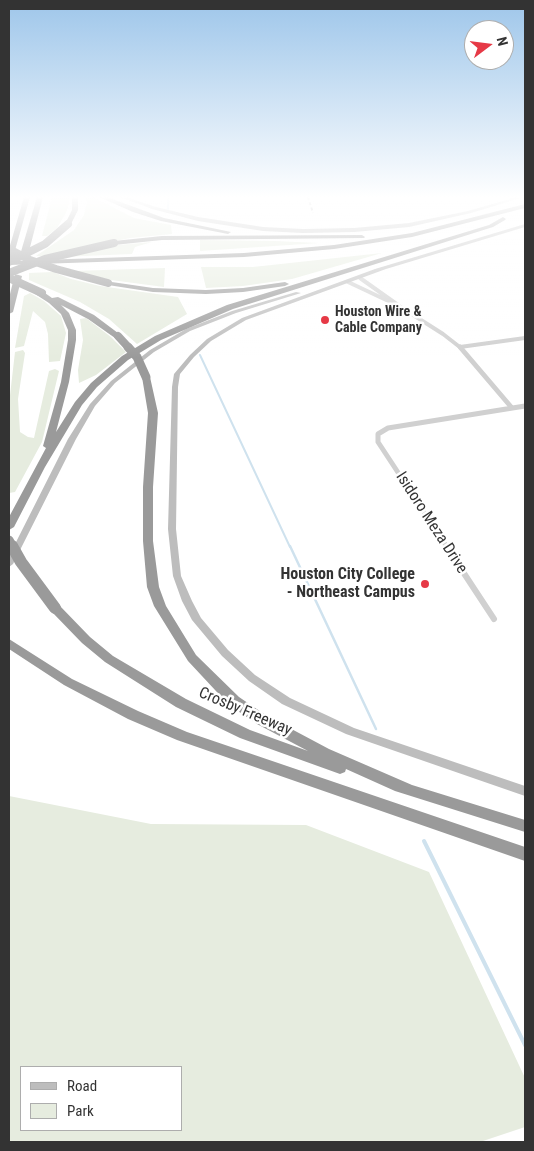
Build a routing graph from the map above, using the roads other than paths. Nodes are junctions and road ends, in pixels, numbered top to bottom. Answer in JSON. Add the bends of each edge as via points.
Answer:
{"nodes":[{"id":1,"x":25,"y":251,"type":"edge"},
{"id":2,"x":28,"y":251,"type":"edge"},
{"id":3,"x":81,"y":251,"type":"edge"},
{"id":4,"x":301,"y":251,"type":"edge"},
{"id":5,"x":341,"y":251,"type":"edge"},
{"id":6,"x":410,"y":251,"type":"edge"},
{"id":7,"x":442,"y":251,"type":"edge"},
{"id":8,"x":9,"y":258,"type":"edge"},
{"id":9,"x":9,"y":268,"type":"edge"},
{"id":10,"x":383,"y":269,"type":"junction"},
{"id":11,"x":340,"y":272,"type":"junction"},
{"id":12,"x":9,"y":273,"type":"edge"},
{"id":13,"x":9,"y":278,"type":"edge"},
{"id":14,"x":360,"y":278,"type":"junction"},
{"id":15,"x":348,"y":282,"type":"junction"},
{"id":16,"x":39,"y":292,"type":"junction"},
{"id":17,"x":382,"y":293,"type":"junction"},
{"id":18,"x":374,"y":295,"type":"junction"},
{"id":19,"x":399,"y":306,"type":"junction"},
{"id":20,"x":9,"y":312,"type":"edge"},
{"id":21,"x":188,"y":330,"type":"joint"},
{"id":22,"x":525,"y":338,"type":"edge"},
{"id":23,"x":460,"y":348,"type":"junction"},
{"id":24,"x":525,"y":406,"type":"edge"},
{"id":25,"x":512,"y":408,"type":"junction"},
{"id":26,"x":40,"y":467,"type":"junction"},
{"id":27,"x":9,"y":527,"type":"edge"},
{"id":28,"x":9,"y":540,"type":"edge"},
{"id":29,"x":9,"y":564,"type":"edge"},
{"id":30,"x":494,"y":619,"type":"dead end"},
{"id":31,"x":11,"y":644,"type":"edge"},
{"id":32,"x":407,"y":790,"type":"junction"},
{"id":33,"x":525,"y":791,"type":"edge"},
{"id":34,"x":525,"y":826,"type":"edge"},
{"id":35,"x":525,"y":854,"type":"edge"}],
"edges":[{"from":1,"to":20,"type":"highway","bridge":true},
{"from":2,"to":8,"type":"highway","bridge":true},
{"from":3,"to":12,"type":"highway","bridge":true,"via":[[45,259]]},
{"from":4,"to":8,"type":"highway","via":[[226,256]]},
{"from":5,"to":9,"type":"highway","via":[[229,261]]},
{"from":6,"to":11,"type":"highway"},
{"from":7,"to":10,"type":"main road"},
{"from":8,"to":11,"type":"highway","bridge":true,"via":[[30,260],[108,283],[153,290],[206,292],[273,286]]},
{"from":10,"to":14,"type":"main road"},
{"from":10,"to":21,"type":"main road","via":[[252,306]]},
{"from":11,"to":26,"type":"highway","via":[[194,321],[125,358],[78,404]]},
{"from":13,"to":16,"type":"highway","bridge":true},
{"from":14,"to":15,"type":"main road"},
{"from":14,"to":17,"type":"street"},
{"from":15,"to":18,"type":"street"},
{"from":15,"to":33,"type":"main road","via":[[244,319],[209,340],[177,374],[172,530],[177,576],[197,620],[225,653],[252,678],[286,701],[350,731]]},
{"from":16,"to":26,"type":"highway","via":[[65,313],[70,322],[72,340],[65,382]]},
{"from":16,"to":32,"type":"highway","bridge":true,"via":[[91,317],[118,336],[137,357],[146,377],[153,413],[148,488],[148,541],[153,587],[160,606],[192,658],[234,701],[262,720],[324,754]]},
{"from":17,"to":18,"type":"street"},
{"from":17,"to":19,"type":"street"},
{"from":18,"to":19,"type":"street"},
{"from":19,"to":23,"type":"street"},
{"from":21,"to":29,"type":"main road","via":[[129,368],[92,405]]},
{"from":22,"to":23,"type":"street"},
{"from":23,"to":25,"type":"street"},
{"from":24,"to":25,"type":"street"},
{"from":25,"to":30,"type":"street","name":"Isidoro Meza Drive","via":[[388,428],[378,434],[378,442]]},
{"from":26,"to":27,"type":"highway"},
{"from":28,"to":32,"type":"highway","name":"Crosby Freeway","bridge":true,"via":[[26,571],[55,608],[86,640],[142,680],[204,715],[265,742]]},
{"from":31,"to":35,"type":"highway","via":[[68,682],[182,736]]},
{"from":32,"to":34,"type":"highway","name":"Crosby Freeway"}]}
